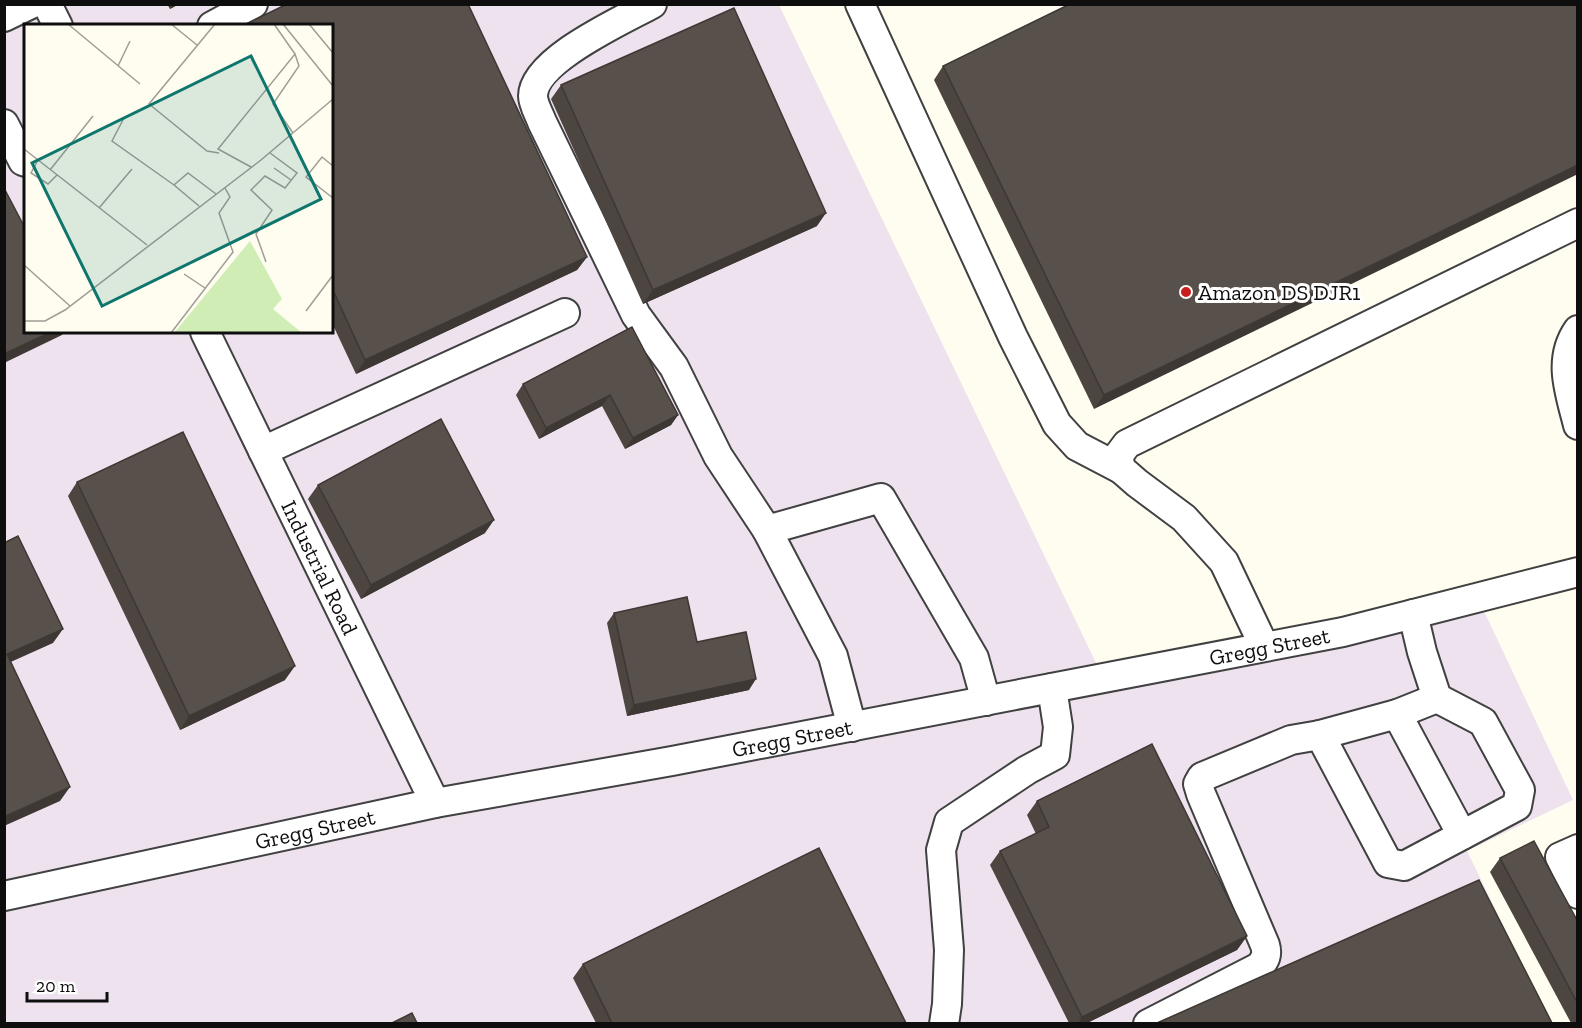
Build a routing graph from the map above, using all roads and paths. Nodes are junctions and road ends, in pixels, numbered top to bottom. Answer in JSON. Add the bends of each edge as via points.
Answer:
{"nodes":[{"id":1,"x":31,"y":4,"type":"edge"},
{"id":2,"x":48,"y":4,"type":"edge"},
{"id":3,"x":253,"y":4,"type":"edge"},
{"id":4,"x":652,"y":4,"type":"edge"},
{"id":5,"x":860,"y":4,"type":"edge"},
{"id":6,"x":4,"y":17,"type":"edge"},
{"id":7,"x":57,"y":24,"type":"edge"},
{"id":8,"x":217,"y":24,"type":"edge"},
{"id":9,"x":4,"y":124,"type":"edge"},
{"id":10,"x":24,"y":161,"type":"edge"},
{"id":11,"x":1578,"y":223,"type":"edge"},
{"id":12,"x":565,"y":313,"type":"dead end"},
{"id":13,"x":1578,"y":330,"type":"edge"},
{"id":14,"x":205,"y":333,"type":"edge"},
{"id":15,"x":1578,"y":425,"type":"edge"},
{"id":16,"x":263,"y":451,"type":"junction"},
{"id":17,"x":1121,"y":469,"type":"junction"},
{"id":18,"x":767,"y":531,"type":"junction"},
{"id":19,"x":1578,"y":572,"type":"edge"},
{"id":20,"x":1413,"y":614,"type":"junction"},
{"id":21,"x":1264,"y":646,"type":"junction"},
{"id":22,"x":1052,"y":688,"type":"junction"},
{"id":23,"x":1437,"y":698,"type":"junction"},
{"id":24,"x":986,"y":701,"type":"junction"},
{"id":25,"x":1397,"y":714,"type":"junction"},
{"id":26,"x":852,"y":726,"type":"junction"},
{"id":27,"x":1320,"y":735,"type":"junction"},
{"id":28,"x":435,"y":803,"type":"junction"},
{"id":29,"x":1462,"y":835,"type":"junction"},
{"id":30,"x":1578,"y":849,"type":"edge"},
{"id":31,"x":1578,"y":894,"type":"edge"},
{"id":32,"x":4,"y":896,"type":"edge"},
{"id":33,"x":944,"y":1023,"type":"edge"},
{"id":34,"x":1148,"y":1023,"type":"edge"}],
"edges":[{"from":1,"to":6,"type":"street"},
{"from":2,"to":7,"type":"street"},
{"from":3,"to":8,"type":"street"},
{"from":4,"to":18,"type":"street","via":[[574,46],[536,81],[532,97],[636,315],[674,367],[718,456]]},
{"from":5,"to":17,"type":"street","via":[[1057,424],[1077,446]]},
{"from":9,"to":10,"type":"street"},
{"from":11,"to":17,"type":"street","via":[[1127,444],[1118,456]]},
{"from":12,"to":16,"type":"street"},
{"from":13,"to":15,"type":"street","via":[[1566,358],[1566,376]]},
{"from":14,"to":16,"type":"street","name":"Industrial Road"},
{"from":16,"to":28,"type":"street","name":"Industrial Road"},
{"from":17,"to":21,"type":"street","via":[[1184,518],[1224,562]]},
{"from":18,"to":24,"type":"street","via":[[881,498],[974,658]]},
{"from":18,"to":26,"type":"street","via":[[833,656]]},
{"from":19,"to":20,"type":"street","name":"Gregg Street"},
{"from":20,"to":21,"type":"street","name":"Gregg Street"},
{"from":20,"to":23,"type":"street"},
{"from":21,"to":22,"type":"street","name":"Gregg Street"},
{"from":22,"to":24,"type":"street","name":"Gregg Street"},
{"from":22,"to":33,"type":"street","via":[[1058,727],[1055,755],[949,822],[941,850],[949,950]]},
{"from":23,"to":25,"type":"street"},
{"from":23,"to":29,"type":"street","via":[[1484,722],[1520,790],[1517,806]]},
{"from":24,"to":26,"type":"street","name":"Gregg Street"},
{"from":25,"to":27,"type":"street"},
{"from":25,"to":29,"type":"street"},
{"from":26,"to":28,"type":"street","name":"Gregg Street"},
{"from":27,"to":29,"type":"street","via":[[1388,863],[1404,866]]},
{"from":27,"to":34,"type":"street","via":[[1291,740],[1202,777],[1198,784],[1201,794],[1267,953],[1259,967]]},
{"from":28,"to":32,"type":"street","name":"Gregg Street"},
{"from":30,"to":31,"type":"street","via":[[1560,857]]}]}
